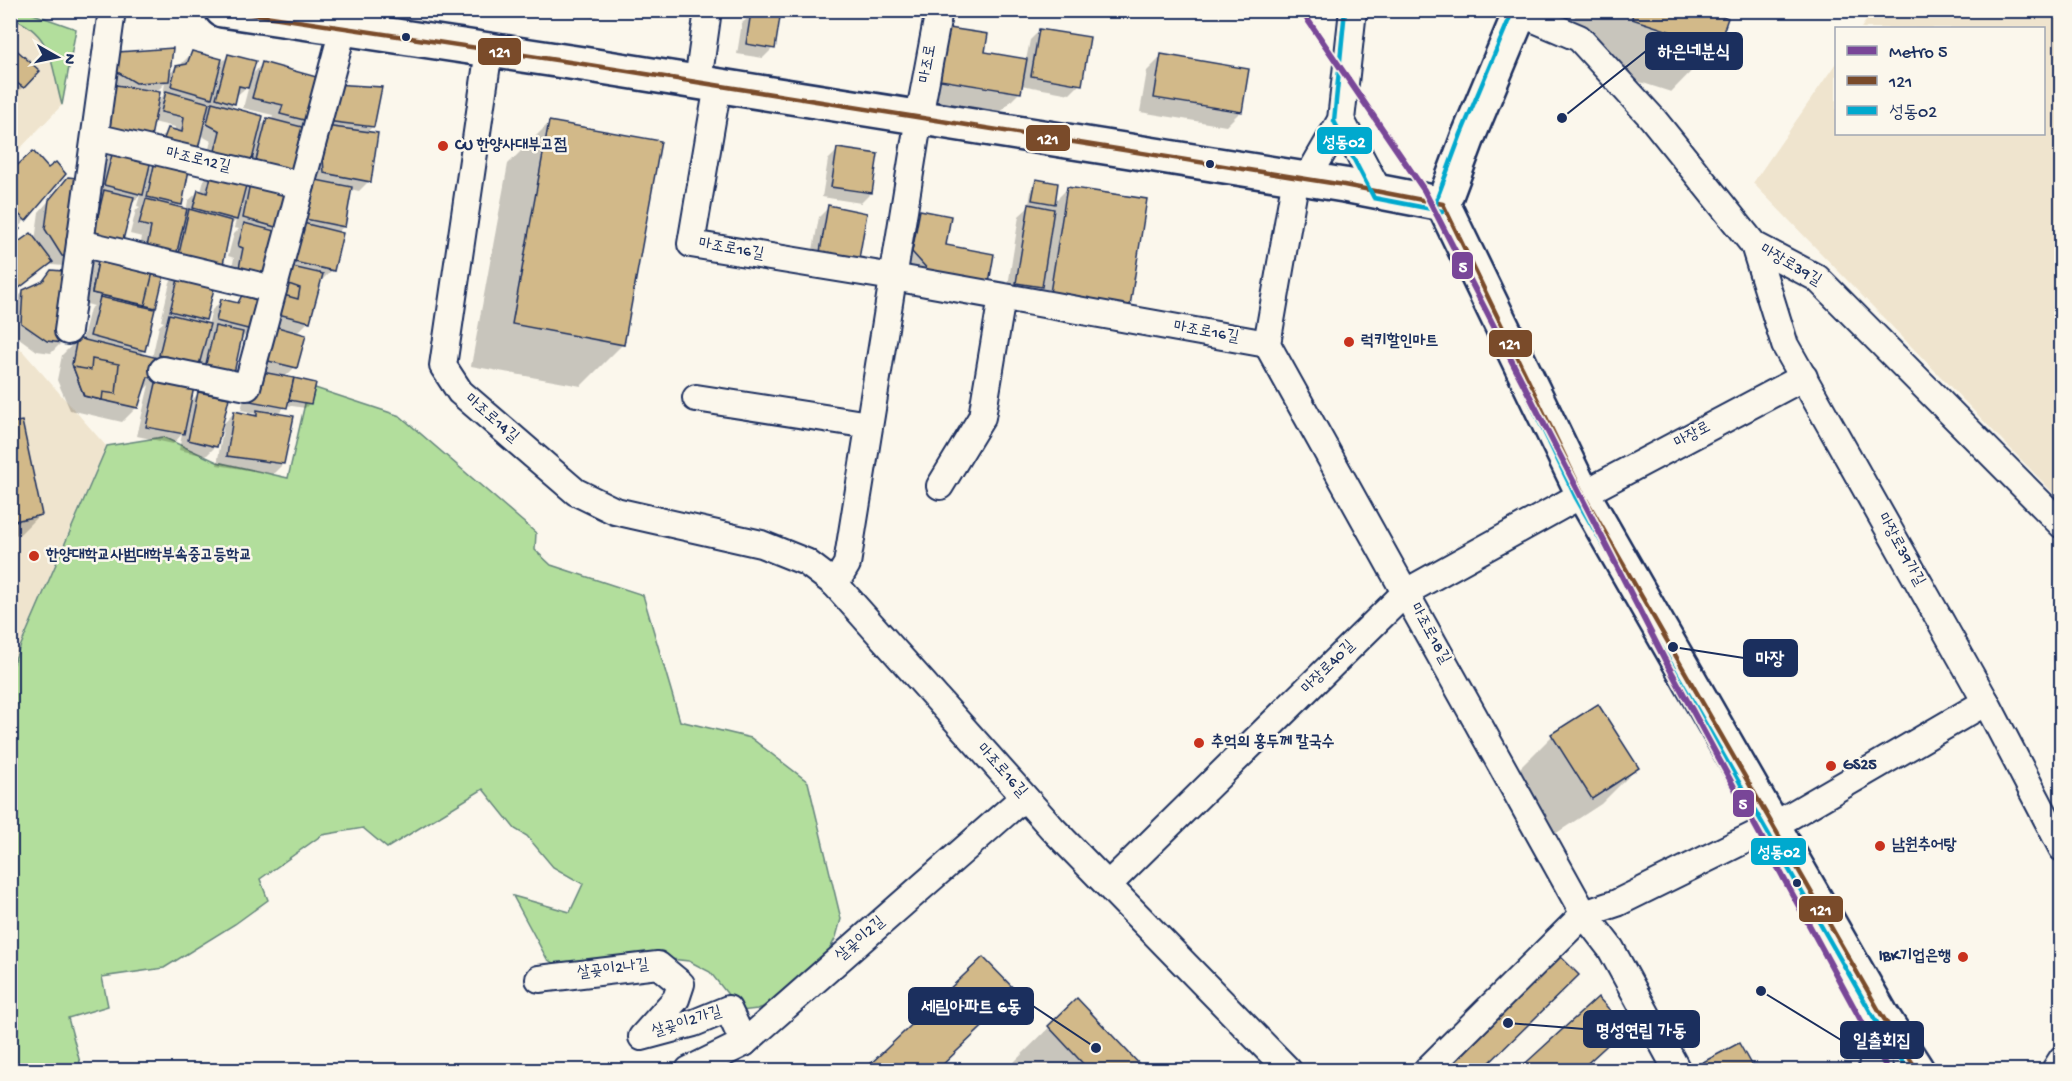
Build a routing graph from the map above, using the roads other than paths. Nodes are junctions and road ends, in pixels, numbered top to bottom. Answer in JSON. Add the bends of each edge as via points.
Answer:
{"nodes":[{"id":1,"x":112,"y":10,"type":"edge"},
{"id":2,"x":222,"y":10,"type":"edge"},
{"id":3,"x":708,"y":10,"type":"edge"},
{"id":4,"x":939,"y":10,"type":"edge"},
{"id":5,"x":1353,"y":10,"type":"edge"},
{"id":6,"x":1518,"y":11,"type":"edge"},
{"id":7,"x":343,"y":29,"type":"junction"},
{"id":8,"x":489,"y":50,"type":"junction"},
{"id":9,"x":708,"y":84,"type":"junction"},
{"id":10,"x":919,"y":117,"type":"junction"},
{"id":11,"x":1341,"y":120,"type":"junction"},
{"id":12,"x":95,"y":137,"type":"junction"},
{"id":13,"x":1301,"y":178,"type":"junction"},
{"id":14,"x":301,"y":185,"type":"junction"},
{"id":15,"x":1378,"y":192,"type":"junction"},
{"id":16,"x":1443,"y":204,"type":"junction"},
{"id":17,"x":80,"y":243,"type":"junction"},
{"id":18,"x":1754,"y":245,"type":"junction"},
{"id":19,"x":893,"y":277,"type":"junction"},
{"id":20,"x":273,"y":289,"type":"junction"},
{"id":21,"x":1002,"y":297,"type":"junction"},
{"id":22,"x":68,"y":331,"type":"dead end"},
{"id":23,"x":1267,"y":344,"type":"junction"},
{"id":24,"x":164,"y":370,"type":"dead end"},
{"id":25,"x":1804,"y":377,"type":"junction"},
{"id":26,"x":696,"y":398,"type":"dead end"},
{"id":27,"x":869,"y":425,"type":"junction"},
{"id":28,"x":940,"y":486,"type":"dead end"},
{"id":29,"x":1583,"y":494,"type":"junction"},
{"id":30,"x":2061,"y":525,"type":"edge"},
{"id":31,"x":835,"y":584,"type":"junction"},
{"id":32,"x":1406,"y":592,"type":"junction"},
{"id":33,"x":1986,"y":702,"type":"junction"},
{"id":34,"x":1024,"y":796,"type":"junction"},
{"id":35,"x":1773,"y":826,"type":"junction"},
{"id":36,"x":2061,"y":848,"type":"edge"},
{"id":37,"x":1108,"y":885,"type":"junction"},
{"id":38,"x":1584,"y":915,"type":"junction"},
{"id":39,"x":539,"y":979,"type":"dead end"},
{"id":40,"x":681,"y":984,"type":"joint"},
{"id":41,"x":1881,"y":1014,"type":"junction"},
{"id":42,"x":744,"y":1043,"type":"junction"},
{"id":43,"x":2061,"y":1059,"type":"edge"},
{"id":44,"x":689,"y":1071,"type":"edge"},
{"id":45,"x":1288,"y":1071,"type":"edge"},
{"id":46,"x":1427,"y":1071,"type":"edge"},
{"id":47,"x":1677,"y":1071,"type":"edge"},
{"id":48,"x":1875,"y":1071,"type":"edge"},
{"id":49,"x":1917,"y":1071,"type":"edge"},
{"id":50,"x":2055,"y":1071,"type":"edge"}],
"edges":[{"from":1,"to":12,"type":"street"},
{"from":2,"to":7,"type":"main road"},
{"from":3,"to":9,"type":"street"},
{"from":4,"to":10,"type":"street","name":"마조로"},
{"from":5,"to":11,"type":"street"},
{"from":6,"to":16,"type":"main road"},
{"from":6,"to":18,"type":"street","name":"마장로39길","via":[[1579,38],[1653,119]]},
{"from":7,"to":8,"type":"main road"},
{"from":7,"to":14,"type":"street"},
{"from":8,"to":9,"type":"main road"},
{"from":8,"to":31,"type":"street","name":"마조로14길","via":[[443,366],[460,392],[576,492],[615,512],[761,544],[806,562]]},
{"from":9,"to":10,"type":"main road"},
{"from":9,"to":19,"type":"street","name":"마조로16길","via":[[691,244]]},
{"from":10,"to":13,"type":"main road"},
{"from":10,"to":19,"type":"street"},
{"from":11,"to":13,"type":"street"},
{"from":11,"to":15,"type":"street"},
{"from":12,"to":14,"type":"street","name":"마조로12길"},
{"from":12,"to":17,"type":"street"},
{"from":13,"to":15,"type":"main road"},
{"from":13,"to":23,"type":"street"},
{"from":14,"to":20,"type":"street"},
{"from":15,"to":16,"type":"main road"},
{"from":16,"to":29,"type":"main road"},
{"from":17,"to":20,"type":"street"},
{"from":17,"to":22,"type":"street"},
{"from":18,"to":25,"type":"street","name":"마장로39가길","via":[[1785,345]]},
{"from":18,"to":30,"type":"street","name":"마장로39길","via":[[1817,278]]},
{"from":19,"to":21,"type":"street","name":"마조로16길"},
{"from":19,"to":27,"type":"street"},
{"from":20,"to":24,"type":"street","via":[[247,387]]},
{"from":21,"to":23,"type":"street","name":"마조로16길"},
{"from":21,"to":28,"type":"street","via":[[982,417]]},
{"from":23,"to":32,"type":"street","name":"마조로18길"},
{"from":25,"to":29,"type":"street","name":"마장로"},
{"from":25,"to":33,"type":"street","name":"마장로39가길"},
{"from":26,"to":27,"type":"street"},
{"from":27,"to":31,"type":"street","via":[[846,564]]},
{"from":29,"to":32,"type":"street","name":"마장로40길"},
{"from":29,"to":35,"type":"main road"},
{"from":31,"to":34,"type":"street","name":"마조로16길"},
{"from":32,"to":37,"type":"street","name":"마장로40길"},
{"from":32,"to":38,"type":"street","name":"마조로18길"},
{"from":33,"to":35,"type":"street"},
{"from":33,"to":36,"type":"street","name":"마장로39가길"},
{"from":34,"to":37,"type":"street","name":"마조로16길"},
{"from":34,"to":42,"type":"street","name":"살곶이2길"},
{"from":35,"to":38,"type":"street","via":[[1617,903]]},
{"from":35,"to":41,"type":"main road"},
{"from":37,"to":45,"type":"street","name":"마조로16길"},
{"from":38,"to":46,"type":"street"},
{"from":38,"to":47,"type":"street","name":"마조로18길","via":[[1611,949]]},
{"from":39,"to":40,"type":"street","name":"살곶이2나길","via":[[658,965]]},
{"from":40,"to":42,"type":"street","name":"살곶이2가길","via":[[676,999],[642,1037],[728,1009]]},
{"from":41,"to":48,"type":"street"},
{"from":41,"to":49,"type":"main road"},
{"from":42,"to":44,"type":"street","name":"살곶이2길"},
{"from":43,"to":50,"type":"street"}]}
